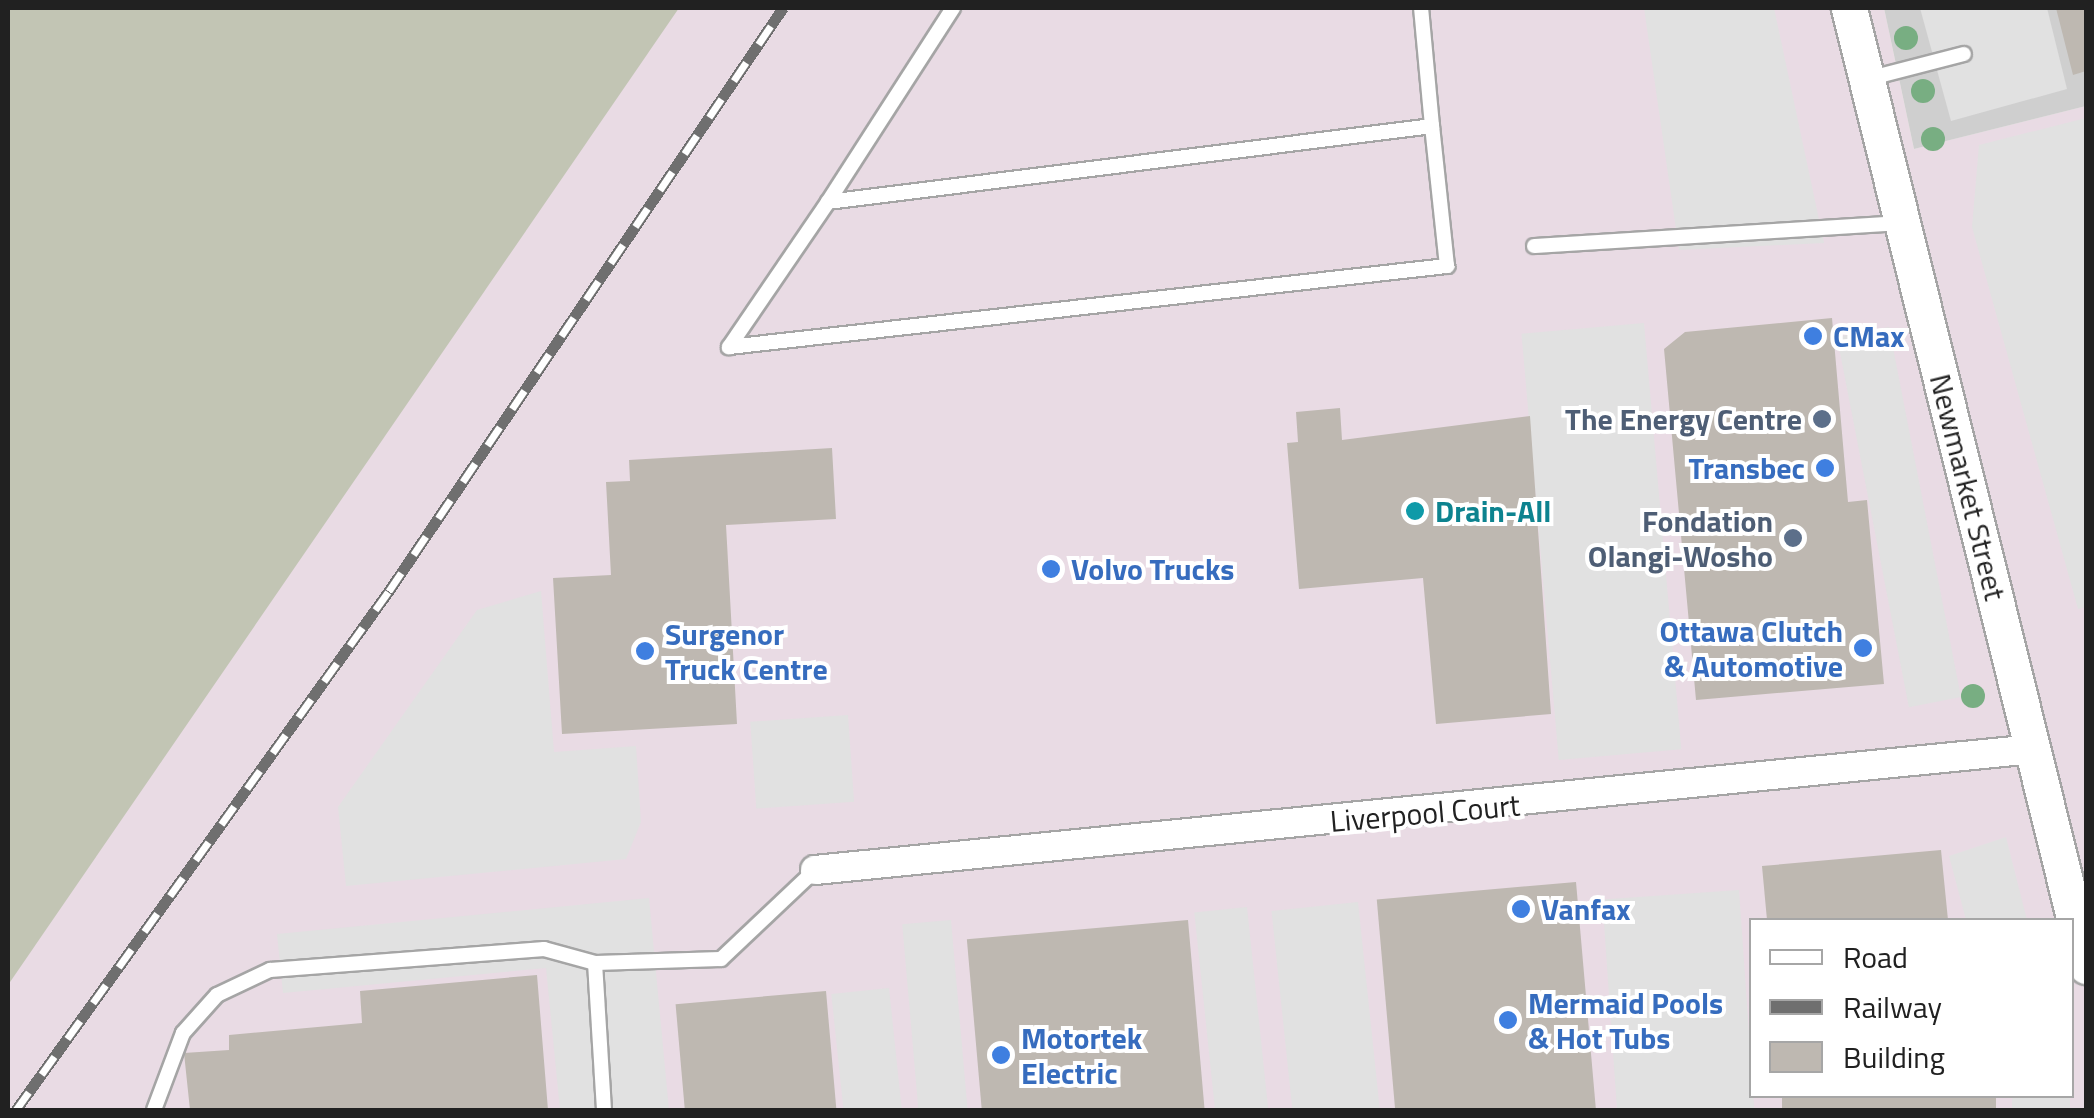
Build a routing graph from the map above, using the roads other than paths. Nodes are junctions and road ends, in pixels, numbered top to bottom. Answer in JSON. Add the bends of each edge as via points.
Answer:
{"nodes":[{"id":1,"x":953,"y":8,"type":"edge"},
{"id":2,"x":1422,"y":8,"type":"edge"},
{"id":3,"x":1849,"y":8,"type":"edge"},
{"id":4,"x":1964,"y":54,"type":"dead end"},
{"id":5,"x":1867,"y":79,"type":"junction"},
{"id":6,"x":1432,"y":126,"type":"junction"},
{"id":7,"x":828,"y":202,"type":"junction"},
{"id":8,"x":1903,"y":223,"type":"junction"},
{"id":9,"x":1534,"y":246,"type":"dead end"},
{"id":10,"x":2034,"y":749,"type":"junction"},
{"id":11,"x":815,"y":870,"type":"joint"},
{"id":12,"x":595,"y":963,"type":"junction"},
{"id":13,"x":2086,"y":966,"type":"edge"},
{"id":14,"x":154,"y":1110,"type":"edge"},
{"id":15,"x":604,"y":1110,"type":"edge"}],
"edges":[{"from":1,"to":7,"type":"lane"},
{"from":2,"to":6,"type":"lane"},
{"from":3,"to":5,"type":"street","name":"Newmarket Street"},
{"from":4,"to":5,"type":"lane"},
{"from":5,"to":8,"type":"street","name":"Newmarket Street"},
{"from":6,"to":7,"type":"lane"},
{"from":6,"to":7,"type":"lane","via":[[1447,266],[729,347]]},
{"from":8,"to":9,"type":"lane"},
{"from":8,"to":10,"type":"street","name":"Newmarket Street"},
{"from":10,"to":11,"type":"street","name":"Liverpool Court"},
{"from":10,"to":13,"type":"street","name":"Newmarket Street"},
{"from":11,"to":12,"type":"lane","via":[[721,959]]},
{"from":12,"to":14,"type":"lane","via":[[544,949],[270,970],[217,994],[183,1033]]},
{"from":12,"to":15,"type":"lane"}]}
